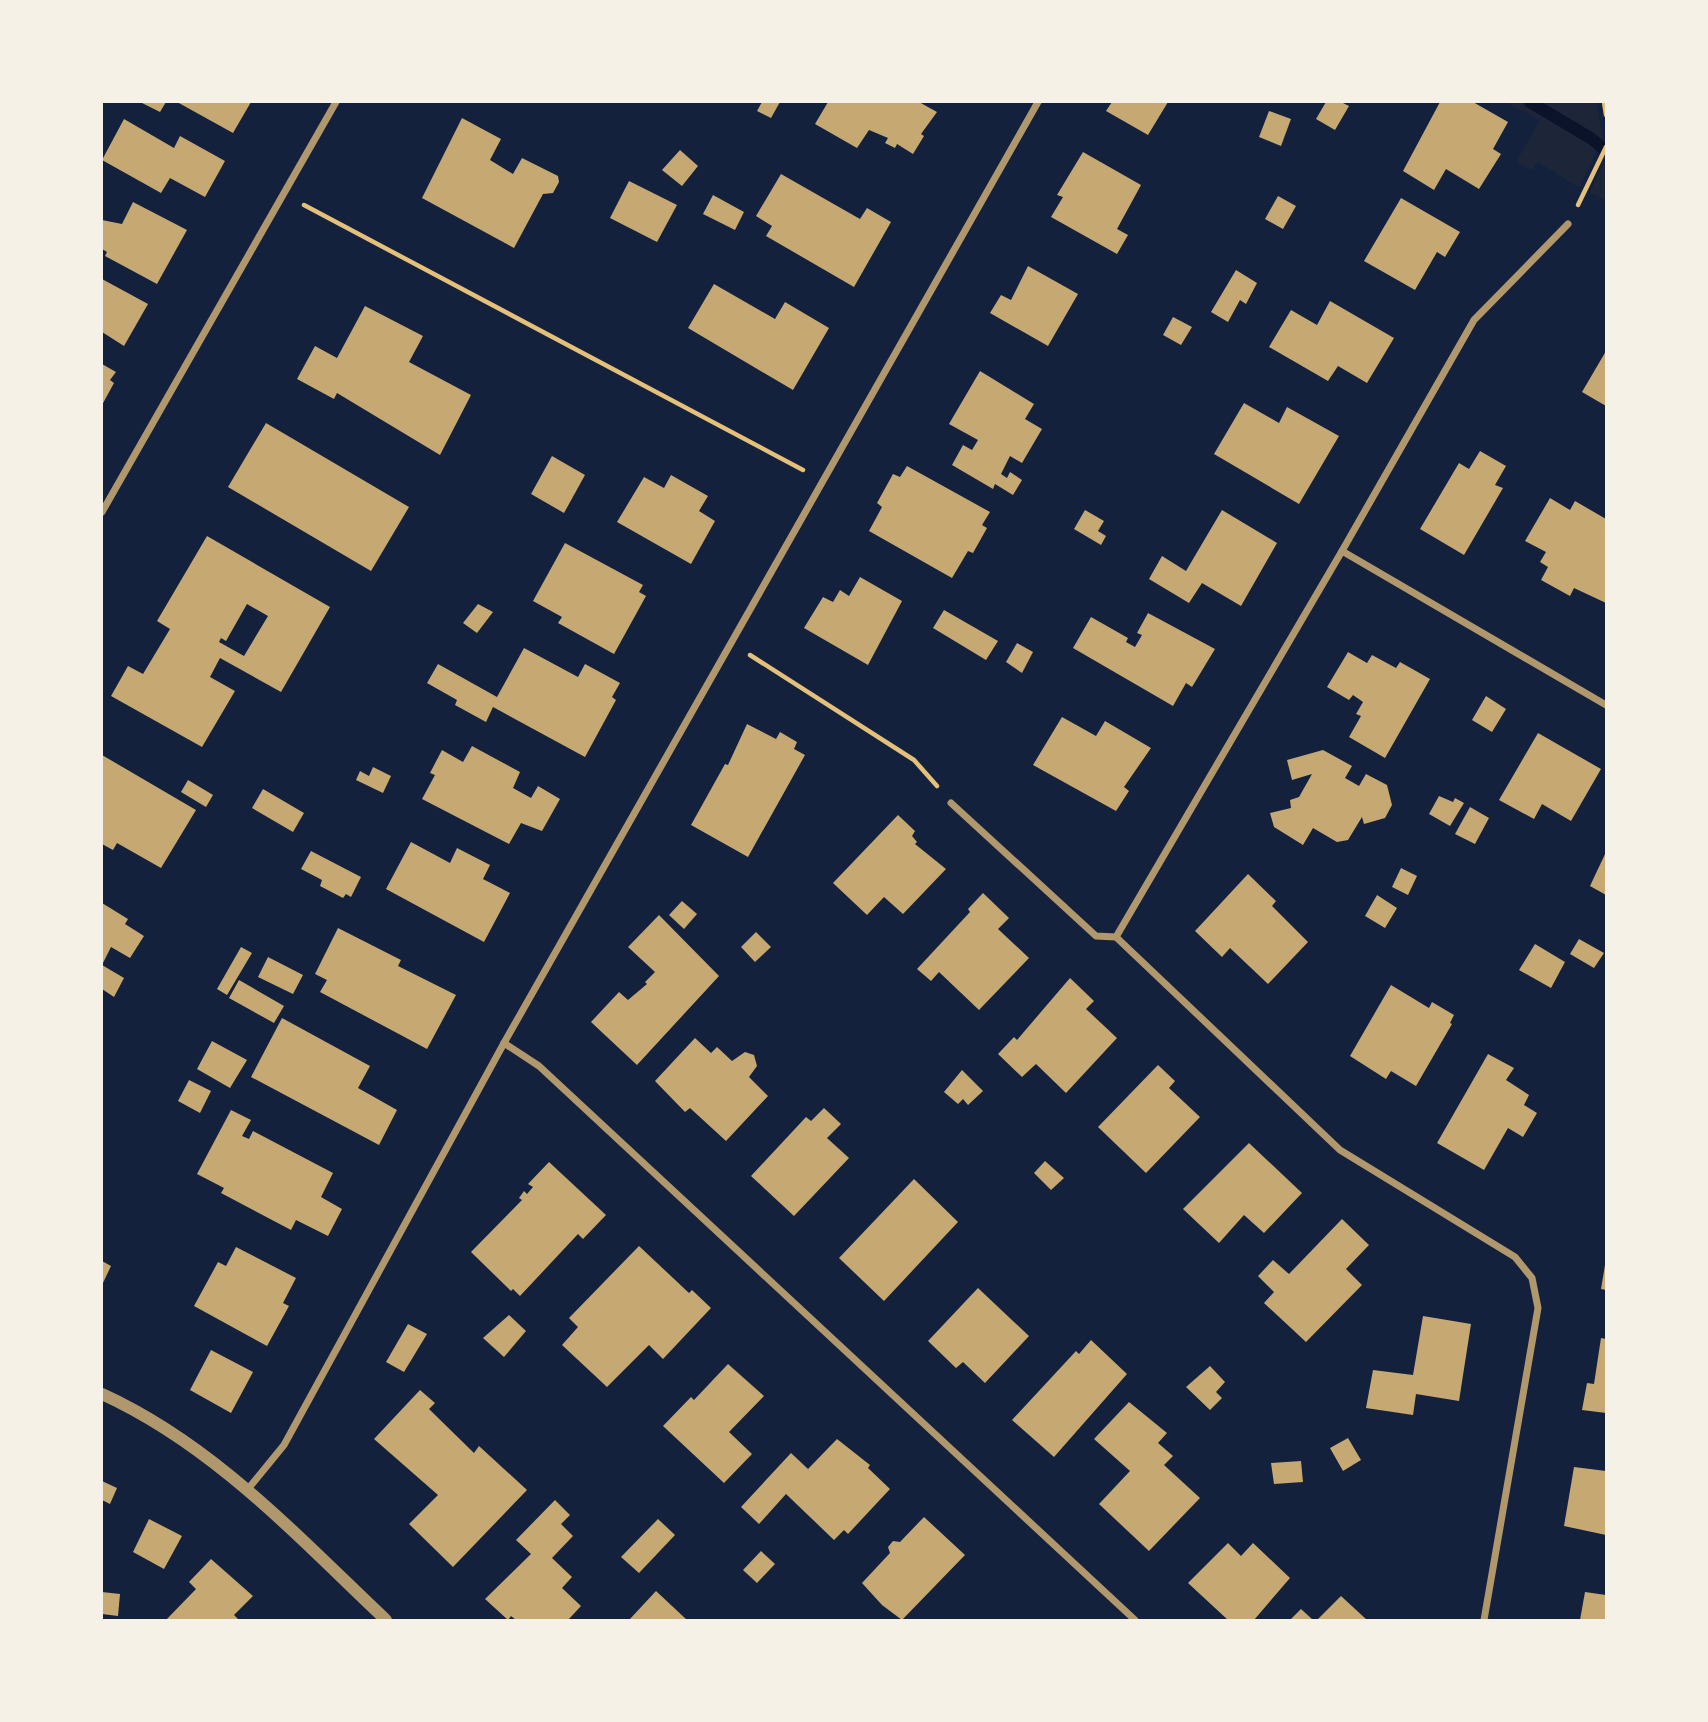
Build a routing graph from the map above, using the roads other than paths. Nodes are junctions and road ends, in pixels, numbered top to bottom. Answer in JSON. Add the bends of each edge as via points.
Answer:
{"nodes":[{"id":1,"x":336,"y":102,"type":"edge"},
{"id":2,"x":1038,"y":102,"type":"edge"},
{"id":3,"x":1568,"y":224,"type":"road end"},
{"id":4,"x":102,"y":512,"type":"edge"},
{"id":5,"x":1342,"y":551,"type":"junction"},
{"id":6,"x":1606,"y":705,"type":"edge"},
{"id":7,"x":951,"y":803,"type":"road end"},
{"id":8,"x":1116,"y":937,"type":"junction"},
{"id":9,"x":504,"y":1043,"type":"junction"},
{"id":10,"x":102,"y":1394,"type":"edge"},
{"id":11,"x":248,"y":1489,"type":"junction"},
{"id":12,"x":386,"y":1620,"type":"edge"},
{"id":13,"x":1135,"y":1620,"type":"edge"},
{"id":14,"x":1483,"y":1620,"type":"edge"}],
"edges":[{"from":1,"to":4,"type":"street"},
{"from":2,"to":9,"type":"street"},
{"from":3,"to":5,"type":"street","via":[[1474,320]]},
{"from":5,"to":6,"type":"street"},
{"from":5,"to":8,"type":"street"},
{"from":7,"to":8,"type":"street","via":[[1096,936]]},
{"from":8,"to":14,"type":"street","via":[[1339,1150],[1515,1257],[1532,1278],[1538,1308]]},
{"from":9,"to":11,"type":"street","via":[[284,1445]]},
{"from":9,"to":13,"type":"street","via":[[539,1066]]},
{"from":10,"to":11,"type":"street","via":[[139,1411]]},
{"from":11,"to":12,"type":"street"}]}
